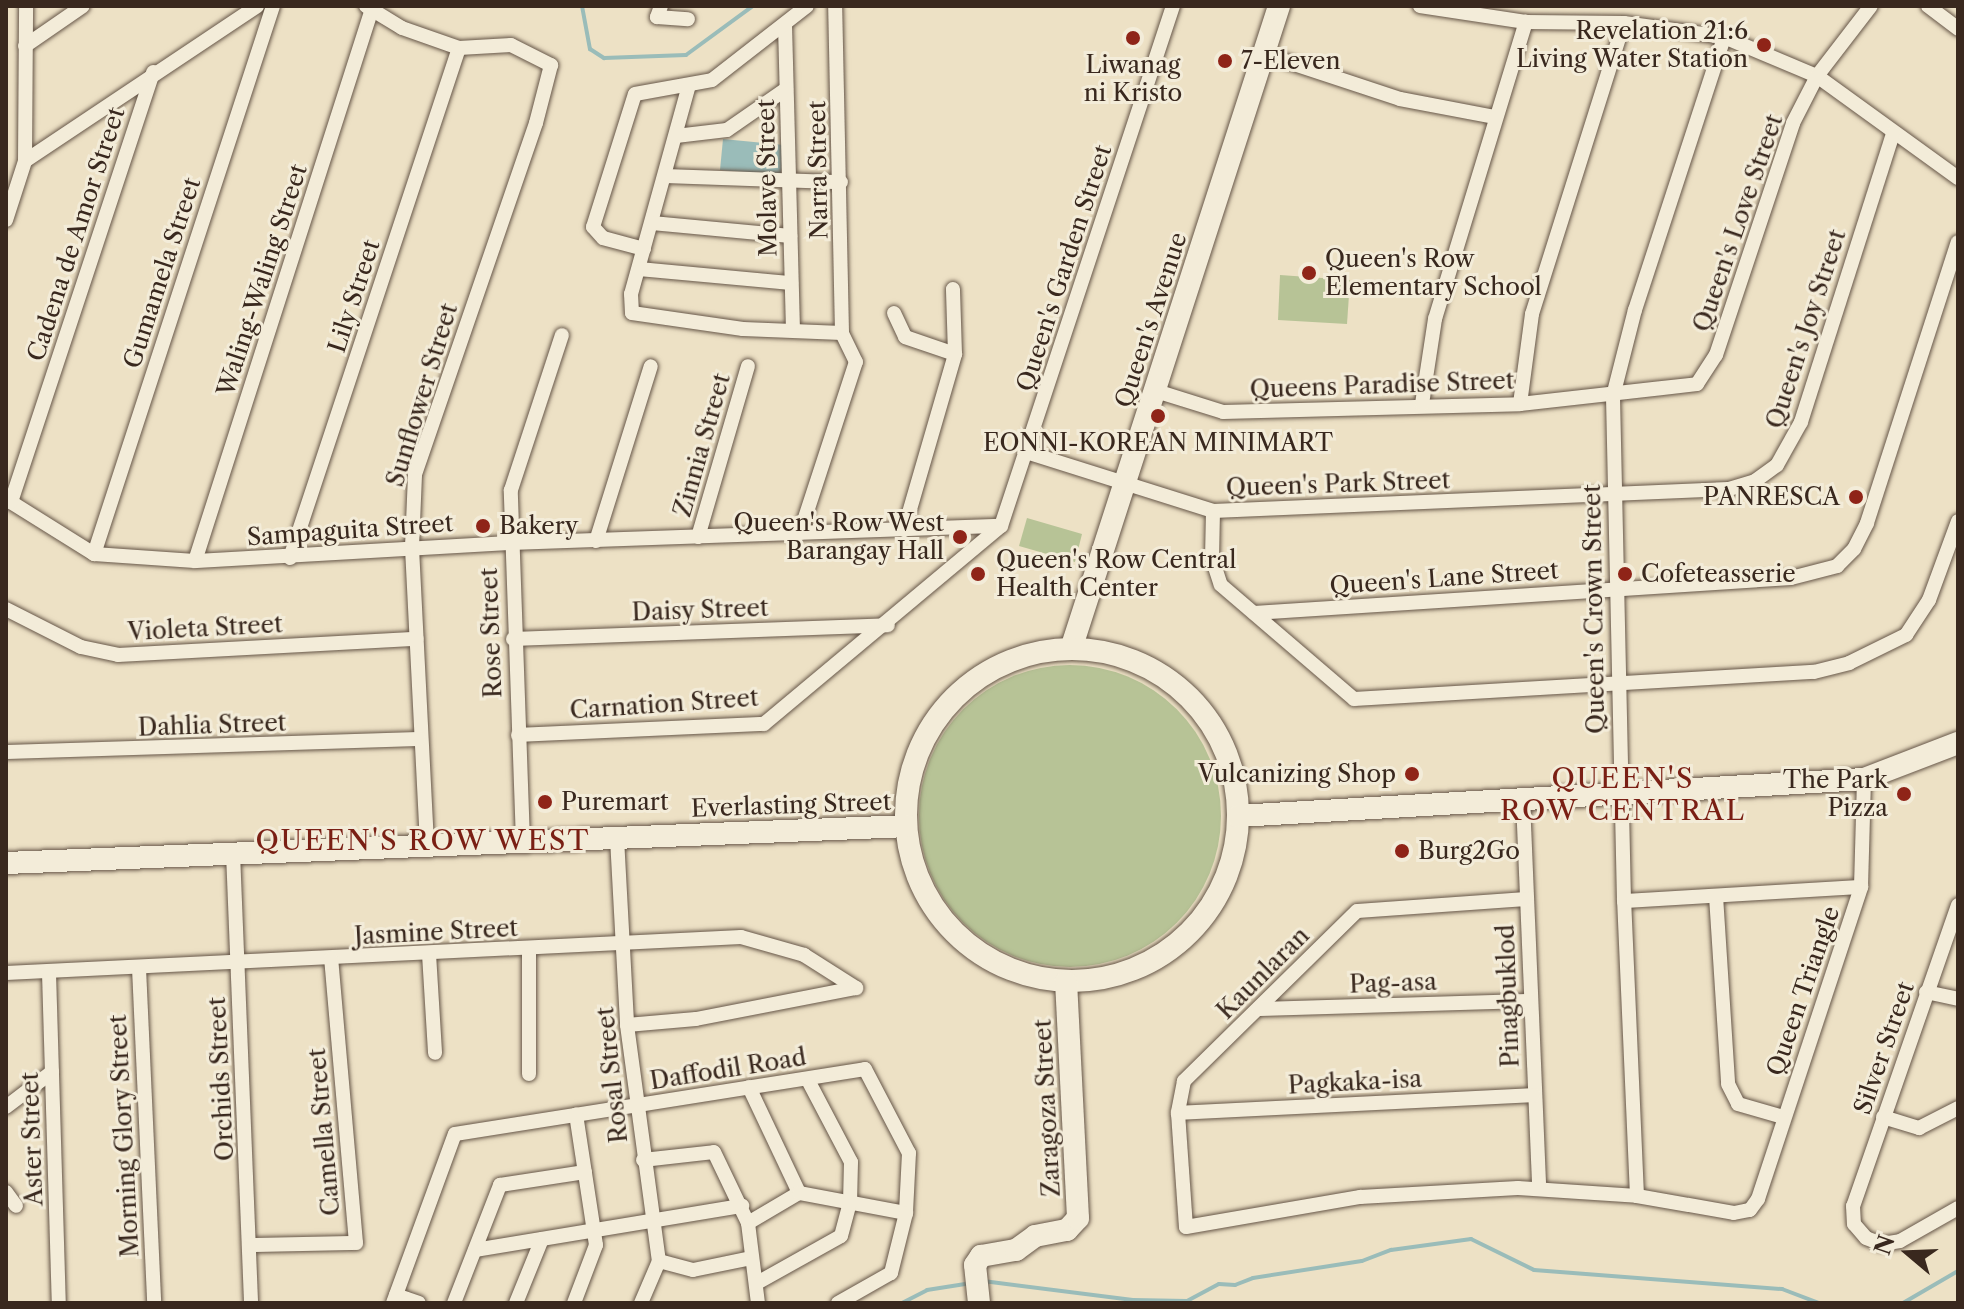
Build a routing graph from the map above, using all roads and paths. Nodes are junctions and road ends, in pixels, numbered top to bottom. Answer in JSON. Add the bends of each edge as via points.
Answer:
{"nodes":[{"id":1,"x":26,"y":6,"type":"edge"},
{"id":2,"x":83,"y":6,"type":"edge"},
{"id":3,"x":257,"y":6,"type":"edge"},
{"id":4,"x":273,"y":6,"type":"edge"},
{"id":5,"x":807,"y":6,"type":"edge"},
{"id":6,"x":835,"y":6,"type":"edge"},
{"id":7,"x":1173,"y":6,"type":"edge"},
{"id":8,"x":1279,"y":6,"type":"edge"},
{"id":9,"x":1420,"y":6,"type":"edge"},
{"id":10,"x":1871,"y":6,"type":"edge"},
{"id":11,"x":1928,"y":6,"type":"edge"},
{"id":12,"x":368,"y":9,"type":"edge"},
{"id":13,"x":659,"y":12,"type":"edge"},
{"id":14,"x":688,"y":19,"type":"dead end"},
{"id":15,"x":1526,"y":22,"type":"junction"},
{"id":16,"x":1624,"y":23,"type":"junction"},
{"id":17,"x":785,"y":25,"type":"junction"},
{"id":18,"x":1958,"y":29,"type":"edge"},
{"id":19,"x":1724,"y":37,"type":"junction"},
{"id":20,"x":25,"y":46,"type":"junction"},
{"id":21,"x":459,"y":48,"type":"junction"},
{"id":22,"x":1264,"y":54,"type":"junction"},
{"id":23,"x":153,"y":72,"type":"junction"},
{"id":24,"x":1817,"y":76,"type":"junction"},
{"id":25,"x":689,"y":85,"type":"junction"},
{"id":26,"x":786,"y":89,"type":"junction"},
{"id":27,"x":1495,"y":117,"type":"junction"},
{"id":28,"x":1893,"y":133,"type":"junction"},
{"id":29,"x":676,"y":136,"type":"junction"},
{"id":30,"x":25,"y":161,"type":"junction"},
{"id":31,"x":665,"y":176,"type":"junction"},
{"id":32,"x":1958,"y":178,"type":"edge"},
{"id":33,"x":841,"y":182,"type":"junction"},
{"id":34,"x":788,"y":184,"type":"junction"},
{"id":35,"x":6,"y":220,"type":"edge"},
{"id":36,"x":652,"y":223,"type":"junction"},
{"id":37,"x":790,"y":236,"type":"junction"},
{"id":38,"x":1958,"y":242,"type":"edge"},
{"id":39,"x":644,"y":249,"type":"junction"},
{"id":40,"x":639,"y":269,"type":"junction"},
{"id":41,"x":791,"y":283,"type":"junction"},
{"id":42,"x":953,"y":289,"type":"dead end"},
{"id":43,"x":894,"y":313,"type":"dead end"},
{"id":44,"x":793,"y":330,"type":"junction"},
{"id":45,"x":842,"y":333,"type":"junction"},
{"id":46,"x":562,"y":335,"type":"dead end"},
{"id":47,"x":955,"y":354,"type":"junction"},
{"id":48,"x":651,"y":366,"type":"dead end"},
{"id":49,"x":748,"y":366,"type":"dead end"},
{"id":50,"x":1156,"y":391,"type":"junction"},
{"id":51,"x":1613,"y":396,"type":"junction"},
{"id":52,"x":1422,"y":404,"type":"junction"},
{"id":53,"x":1520,"y":404,"type":"junction"},
{"id":54,"x":1026,"y":452,"type":"junction"},
{"id":55,"x":1124,"y":485,"type":"junction"},
{"id":56,"x":1613,"y":496,"type":"junction"},
{"id":57,"x":8,"y":500,"type":"edge"},
{"id":58,"x":1213,"y":511,"type":"junction"},
{"id":59,"x":1958,"y":521,"type":"edge"},
{"id":60,"x":1001,"y":526,"type":"junction"},
{"id":61,"x":904,"y":530,"type":"junction"},
{"id":62,"x":800,"y":533,"type":"junction"},
{"id":63,"x":698,"y":537,"type":"junction"},
{"id":64,"x":596,"y":541,"type":"junction"},
{"id":65,"x":510,"y":543,"type":"junction"},
{"id":66,"x":412,"y":548,"type":"junction"},
{"id":67,"x":94,"y":554,"type":"junction"},
{"id":68,"x":290,"y":558,"type":"junction"},
{"id":69,"x":195,"y":561,"type":"junction"},
{"id":70,"x":1614,"y":589,"type":"junction"},
{"id":71,"x":6,"y":609,"type":"edge"},
{"id":72,"x":1254,"y":613,"type":"junction"},
{"id":73,"x":888,"y":625,"type":"junction"},
{"id":74,"x":417,"y":639,"type":"junction"},
{"id":75,"x":513,"y":639,"type":"junction"},
{"id":76,"x":1071,"y":649,"type":"junction"},
{"id":77,"x":1618,"y":684,"type":"junction"},
{"id":78,"x":518,"y":735,"type":"junction"},
{"id":79,"x":419,"y":739,"type":"junction"},
{"id":80,"x":1957,"y":744,"type":"edge"},
{"id":81,"x":6,"y":752,"type":"edge"},
{"id":82,"x":1864,"y":779,"type":"junction"},
{"id":83,"x":1621,"y":794,"type":"junction"},
{"id":84,"x":1523,"y":801,"type":"junction"},
{"id":85,"x":1238,"y":816,"type":"junction"},
{"id":86,"x":906,"y":826,"type":"junction"},
{"id":87,"x":617,"y":838,"type":"junction"},
{"id":88,"x":523,"y":842,"type":"junction"},
{"id":89,"x":427,"y":846,"type":"junction"},
{"id":90,"x":233,"y":853,"type":"junction"},
{"id":91,"x":6,"y":863,"type":"edge"},
{"id":92,"x":1861,"y":887,"type":"junction"},
{"id":93,"x":1716,"y":896,"type":"junction"},
{"id":94,"x":1526,"y":899,"type":"junction"},
{"id":95,"x":1624,"y":901,"type":"junction"},
{"id":96,"x":1958,"y":905,"type":"edge"},
{"id":97,"x":622,"y":944,"type":"junction"},
{"id":98,"x":529,"y":949,"type":"junction"},
{"id":99,"x":429,"y":954,"type":"junction"},
{"id":100,"x":331,"y":959,"type":"junction"},
{"id":101,"x":237,"y":963,"type":"junction"},
{"id":102,"x":139,"y":968,"type":"junction"},
{"id":103,"x":6,"y":973,"type":"edge"},
{"id":104,"x":49,"y":973,"type":"junction"},
{"id":105,"x":1066,"y":982,"type":"junction"},
{"id":106,"x":1926,"y":992,"type":"junction"},
{"id":107,"x":1958,"y":999,"type":"edge"},
{"id":108,"x":1528,"y":1001,"type":"junction"},
{"id":109,"x":1259,"y":1009,"type":"junction"},
{"id":110,"x":627,"y":1025,"type":"junction"},
{"id":111,"x":435,"y":1053,"type":"dead end"},
{"id":112,"x":52,"y":1072,"type":"junction"},
{"id":113,"x":529,"y":1074,"type":"dead end"},
{"id":114,"x":808,"y":1080,"type":"junction"},
{"id":115,"x":749,"y":1087,"type":"junction"},
{"id":116,"x":1534,"y":1095,"type":"junction"},
{"id":117,"x":635,"y":1106,"type":"junction"},
{"id":118,"x":6,"y":1107,"type":"edge"},
{"id":119,"x":1958,"y":1108,"type":"edge"},
{"id":120,"x":1178,"y":1113,"type":"junction"},
{"id":121,"x":576,"y":1115,"type":"junction"},
{"id":122,"x":1783,"y":1117,"type":"junction"},
{"id":123,"x":1883,"y":1117,"type":"junction"},
{"id":124,"x":643,"y":1160,"type":"junction"},
{"id":125,"x":585,"y":1172,"type":"junction"},
{"id":126,"x":1539,"y":1189,"type":"junction"},
{"id":127,"x":6,"y":1192,"type":"edge"},
{"id":128,"x":799,"y":1193,"type":"junction"},
{"id":129,"x":1637,"y":1196,"type":"junction"},
{"id":130,"x":850,"y":1203,"type":"junction"},
{"id":131,"x":16,"y":1206,"type":"dead end"},
{"id":132,"x":742,"y":1206,"type":"junction"},
{"id":133,"x":1958,"y":1208,"type":"edge"},
{"id":134,"x":906,"y":1213,"type":"junction"},
{"id":135,"x":652,"y":1221,"type":"junction"},
{"id":136,"x":748,"y":1223,"type":"junction"},
{"id":137,"x":593,"y":1231,"type":"junction"},
{"id":138,"x":542,"y":1239,"type":"junction"},
{"id":139,"x":250,"y":1245,"type":"junction"},
{"id":140,"x":475,"y":1250,"type":"junction"},
{"id":141,"x":751,"y":1258,"type":"junction"},
{"id":142,"x":659,"y":1261,"type":"junction"},
{"id":143,"x":757,"y":1283,"type":"junction"},
{"id":144,"x":395,"y":1299,"type":"edge"},
{"id":145,"x":59,"y":1303,"type":"edge"},
{"id":146,"x":154,"y":1303,"type":"edge"},
{"id":147,"x":251,"y":1303,"type":"edge"},
{"id":148,"x":419,"y":1303,"type":"edge"},
{"id":149,"x":454,"y":1303,"type":"edge"},
{"id":150,"x":516,"y":1303,"type":"edge"},
{"id":151,"x":574,"y":1303,"type":"edge"},
{"id":152,"x":641,"y":1303,"type":"edge"},
{"id":153,"x":758,"y":1303,"type":"edge"},
{"id":154,"x":838,"y":1303,"type":"edge"},
{"id":155,"x":979,"y":1303,"type":"edge"}],
"edges":[{"from":1,"to":20,"type":"street"},
{"from":2,"to":20,"type":"street"},
{"from":3,"to":23,"type":"street"},
{"from":4,"to":67,"type":"street","name":"Gumamela Street"},
{"from":5,"to":17,"type":"street"},
{"from":6,"to":33,"type":"street","name":"Narra Street"},
{"from":7,"to":54,"type":"street","name":"Queen's Garden Street"},
{"from":8,"to":22,"type":"street","name":"Queen's Avenue"},
{"from":9,"to":15,"type":"street"},
{"from":10,"to":24,"type":"street","name":"Queen's Love Street"},
{"from":11,"to":18,"type":"street"},
{"from":12,"to":21,"type":"street"},
{"from":12,"to":69,"type":"street","name":"Waling-Waling Street"},
{"from":13,"to":14,"type":"street"},
{"from":15,"to":16,"type":"street"},
{"from":15,"to":27,"type":"street"},
{"from":16,"to":19,"type":"street"},
{"from":16,"to":53,"type":"street","via":[[1532,314]]},
{"from":17,"to":25,"type":"street","via":[[712,80]]},
{"from":17,"to":26,"type":"street","name":"Molave Street"},
{"from":19,"to":24,"type":"street"},
{"from":19,"to":51,"type":"street","name":"Queen's Crown Street","via":[[1635,310]]},
{"from":20,"to":30,"type":"street"},
{"from":21,"to":66,"type":"street","name":"Sunflower Street","via":[[511,45],[551,65],[536,123],[415,475]]},
{"from":21,"to":68,"type":"street","name":"Lily Street"},
{"from":22,"to":27,"type":"street","via":[[1400,99]]},
{"from":22,"to":50,"type":"street","name":"Queen's Avenue"},
{"from":23,"to":30,"type":"street"},
{"from":23,"to":57,"type":"street","name":"Cadena de Amor Street"},
{"from":24,"to":28,"type":"street"},
{"from":24,"to":51,"type":"street","name":"Queen's Love Street","via":[[1793,123],[1709,373],[1685,389]]},
{"from":25,"to":29,"type":"street"},
{"from":25,"to":39,"type":"street","via":[[635,94],[593,227],[603,238]]},
{"from":26,"to":29,"type":"street","via":[[727,130]]},
{"from":26,"to":34,"type":"street","name":"Molave Street"},
{"from":27,"to":52,"type":"street","via":[[1435,319]]},
{"from":28,"to":32,"type":"street"},
{"from":28,"to":56,"type":"street","name":"Queen's Joy Street","via":[[1801,422],[1777,465],[1755,481],[1729,489]]},
{"from":29,"to":31,"type":"street"},
{"from":30,"to":35,"type":"street"},
{"from":31,"to":34,"type":"street"},
{"from":31,"to":36,"type":"street"},
{"from":33,"to":34,"type":"street"},
{"from":33,"to":45,"type":"street","name":"Narra Street"},
{"from":34,"to":37,"type":"street","name":"Molave Street"},
{"from":36,"to":37,"type":"street"},
{"from":36,"to":39,"type":"street"},
{"from":37,"to":41,"type":"street","name":"Molave Street"},
{"from":38,"to":70,"type":"street","name":"Queen's Lane Street","via":[[1854,549],[1837,566],[1791,578]]},
{"from":39,"to":40,"type":"street"},
{"from":40,"to":41,"type":"street"},
{"from":40,"to":44,"type":"street","via":[[629,304],[640,316]]},
{"from":41,"to":44,"type":"street","name":"Molave Street"},
{"from":42,"to":47,"type":"street"},
{"from":43,"to":47,"type":"street","via":[[905,337]]},
{"from":44,"to":45,"type":"street"},
{"from":45,"to":62,"type":"street","name":"Narra Street","via":[[856,362]]},
{"from":46,"to":65,"type":"street","name":"Rose Street","via":[[511,490]]},
{"from":47,"to":61,"type":"street"},
{"from":48,"to":64,"type":"street"},
{"from":49,"to":63,"type":"street","name":"Zinnia Street"},
{"from":50,"to":52,"type":"street","name":"Queens Paradise Street","via":[[1223,412]]},
{"from":50,"to":55,"type":"street","name":"Queen's Avenue"},
{"from":51,"to":53,"type":"street","name":"Queens Paradise Street"},
{"from":51,"to":56,"type":"street","name":"Queen's Crown Street"},
{"from":52,"to":53,"type":"street","name":"Queens Paradise Street"},
{"from":54,"to":55,"type":"street","name":"Queen's Park Street"},
{"from":54,"to":60,"type":"street"},
{"from":55,"to":58,"type":"street","name":"Queen's Park Street"},
{"from":55,"to":76,"type":"street","name":"Queen's Avenue"},
{"from":56,"to":58,"type":"street","name":"Queen's Park Street"},
{"from":56,"to":70,"type":"street","name":"Queen's Crown Street"},
{"from":57,"to":67,"type":"street","name":"Sampaguita Street"},
{"from":58,"to":72,"type":"street","via":[[1216,578]]},
{"from":59,"to":77,"type":"street","via":[[1929,600],[1906,635],[1880,651],[1814,672]]},
{"from":60,"to":61,"type":"street","name":"Sampaguita Street"},
{"from":60,"to":73,"type":"street","name":"Carnation Street"},
{"from":61,"to":62,"type":"street","name":"Sampaguita Street"},
{"from":62,"to":63,"type":"street","name":"Sampaguita Street"},
{"from":63,"to":64,"type":"street","name":"Sampaguita Street"},
{"from":64,"to":65,"type":"street","name":"Sampaguita Street"},
{"from":65,"to":66,"type":"street","name":"Sampaguita Street"},
{"from":65,"to":75,"type":"street","name":"Rose Street"},
{"from":66,"to":68,"type":"street","name":"Sampaguita Street"},
{"from":66,"to":74,"type":"street","name":"Sunflower Street"},
{"from":67,"to":69,"type":"street","name":"Sampaguita Street"},
{"from":68,"to":69,"type":"street","name":"Sampaguita Street"},
{"from":70,"to":72,"type":"street","name":"Queen's Lane Street"},
{"from":70,"to":77,"type":"street","name":"Queen's Crown Street"},
{"from":71,"to":74,"type":"street","name":"Violeta Street","via":[[81,647],[118,655]]},
{"from":72,"to":77,"type":"street","via":[[1354,699]]},
{"from":73,"to":75,"type":"street","name":"Daisy Street"},
{"from":73,"to":78,"type":"street","name":"Carnation Street","via":[[764,724]]},
{"from":74,"to":79,"type":"street","name":"Sunflower Street"},
{"from":75,"to":78,"type":"street","name":"Rose Street"},
{"from":76,"to":85,"type":"street","via":[[1140,663],[1189,697],[1223,746]]},
{"from":76,"to":86,"type":"street","via":[[1014,659],[980,677],[951,702],[928,733],[913,769]]},
{"from":77,"to":83,"type":"street","name":"Queen's Crown Street"},
{"from":78,"to":88,"type":"street","name":"Rose Street"},
{"from":79,"to":81,"type":"street","name":"Dahlia Street"},
{"from":79,"to":89,"type":"street","name":"Sunflower Street"},
{"from":80,"to":82,"type":"street"},
{"from":82,"to":83,"type":"street"},
{"from":82,"to":92,"type":"street","name":"Queen Triangle"},
{"from":83,"to":84,"type":"street"},
{"from":83,"to":95,"type":"street","name":"Queen's Crown Street"},
{"from":84,"to":85,"type":"street"},
{"from":84,"to":94,"type":"street","name":"Pinagbuklod"},
{"from":85,"to":105,"type":"street","via":[[1227,873],[1184,937],[1117,975]]},
{"from":86,"to":87,"type":"street","name":"Everlasting Street"},
{"from":86,"to":105,"type":"street","via":[[922,885],[956,935],[996,964]]},
{"from":87,"to":88,"type":"street","name":"Everlasting Street"},
{"from":87,"to":97,"type":"street","name":"Rosal Street"},
{"from":88,"to":89,"type":"street","name":"Everlasting Street"},
{"from":89,"to":90,"type":"street","name":"Everlasting Street"},
{"from":90,"to":91,"type":"street","name":"Everlasting Street"},
{"from":90,"to":101,"type":"street","name":"Orchids Street"},
{"from":92,"to":93,"type":"street"},
{"from":92,"to":122,"type":"street","name":"Queen Triangle"},
{"from":93,"to":95,"type":"street"},
{"from":93,"to":122,"type":"street","via":[[1728,1084],[1738,1104]]},
{"from":94,"to":108,"type":"street","name":"Pinagbuklod"},
{"from":94,"to":109,"type":"street","name":"Kaunlaran","via":[[1357,911]]},
{"from":95,"to":129,"type":"street","name":"Queen's Crown Street"},
{"from":96,"to":106,"type":"street","name":"Silver Street"},
{"from":97,"to":98,"type":"street","name":"Jasmine Street"},
{"from":97,"to":110,"type":"street","name":"Rosal Street"},
{"from":97,"to":110,"type":"street","name":"Jasmine Street","via":[[741,937],[776,944],[833,969],[856,988],[696,1019]]},
{"from":98,"to":99,"type":"street","name":"Jasmine Street"},
{"from":98,"to":113,"type":"street"},
{"from":99,"to":100,"type":"street","name":"Jasmine Street"},
{"from":99,"to":111,"type":"street"},
{"from":100,"to":101,"type":"street","name":"Jasmine Street"},
{"from":100,"to":139,"type":"street","name":"Camella Street","via":[[356,1243]]},
{"from":101,"to":102,"type":"street","name":"Jasmine Street"},
{"from":101,"to":139,"type":"street","name":"Orchids Street"},
{"from":102,"to":104,"type":"street","name":"Jasmine Street"},
{"from":102,"to":146,"type":"street","name":"Morning Glory Street"},
{"from":103,"to":104,"type":"street","name":"Jasmine Street"},
{"from":104,"to":112,"type":"street","name":"Aster Street"},
{"from":105,"to":155,"type":"street","name":"Zaragoza Street","via":[[1078,1218],[1067,1230],[1035,1236],[1016,1250],[981,1256],[975,1265]]},
{"from":106,"to":107,"type":"street"},
{"from":106,"to":123,"type":"street","name":"Silver Street"},
{"from":108,"to":109,"type":"street","name":"Pag-asa"},
{"from":108,"to":116,"type":"street","name":"Pinagbuklod"},
{"from":109,"to":120,"type":"street","name":"Kaunlaran","via":[[1184,1081]]},
{"from":110,"to":117,"type":"street","name":"Rosal Street"},
{"from":112,"to":118,"type":"street"},
{"from":112,"to":145,"type":"street","name":"Aster Street"},
{"from":114,"to":115,"type":"street","name":"Daffodil Road"},
{"from":114,"to":130,"type":"street","via":[[851,1162]]},
{"from":114,"to":134,"type":"street","name":"Daffodil Road","via":[[865,1069],[909,1153]]},
{"from":115,"to":117,"type":"street","name":"Daffodil Road"},
{"from":115,"to":128,"type":"street"},
{"from":116,"to":120,"type":"street","name":"Pagkaka-isa"},
{"from":116,"to":126,"type":"street","name":"Pinagbuklod"},
{"from":117,"to":121,"type":"street","name":"Daffodil Road"},
{"from":117,"to":124,"type":"street","name":"Rosal Street"},
{"from":119,"to":123,"type":"street","via":[[1919,1128]]},
{"from":120,"to":126,"type":"street","name":"Kaunlaran","via":[[1186,1227],[1360,1197]]},
{"from":121,"to":125,"type":"street"},
{"from":121,"to":144,"type":"street","name":"Daffodil Road","via":[[455,1134]]},
{"from":122,"to":129,"type":"street","name":"Queen Triangle","via":[[1750,1210],[1734,1213]]},
{"from":123,"to":133,"type":"street","name":"Silver Street","via":[[1853,1206],[1854,1224],[1866,1238],[1882,1244],[1900,1241]]},
{"from":124,"to":132,"type":"street","via":[[714,1152]]},
{"from":124,"to":135,"type":"street","name":"Rosal Street"},
{"from":125,"to":137,"type":"street"},
{"from":125,"to":140,"type":"street","via":[[500,1185]]},
{"from":126,"to":129,"type":"street"},
{"from":127,"to":131,"type":"street"},
{"from":128,"to":130,"type":"street"},
{"from":128,"to":136,"type":"street"},
{"from":130,"to":134,"type":"street"},
{"from":130,"to":143,"type":"street","via":[[841,1236]]},
{"from":132,"to":135,"type":"street"},
{"from":132,"to":136,"type":"street"},
{"from":134,"to":154,"type":"street","via":[[891,1273]]},
{"from":135,"to":137,"type":"street"},
{"from":135,"to":142,"type":"street","name":"Rosal Street"},
{"from":136,"to":141,"type":"street"},
{"from":137,"to":138,"type":"street"},
{"from":137,"to":151,"type":"street","via":[[596,1245]]},
{"from":138,"to":140,"type":"street"},
{"from":138,"to":150,"type":"street"},
{"from":139,"to":147,"type":"street","name":"Orchids Street"},
{"from":140,"to":149,"type":"street"},
{"from":141,"to":142,"type":"street","via":[[693,1270]]},
{"from":141,"to":143,"type":"street"},
{"from":142,"to":152,"type":"street"},
{"from":143,"to":153,"type":"street"},
{"from":144,"to":148,"type":"street"}]}
